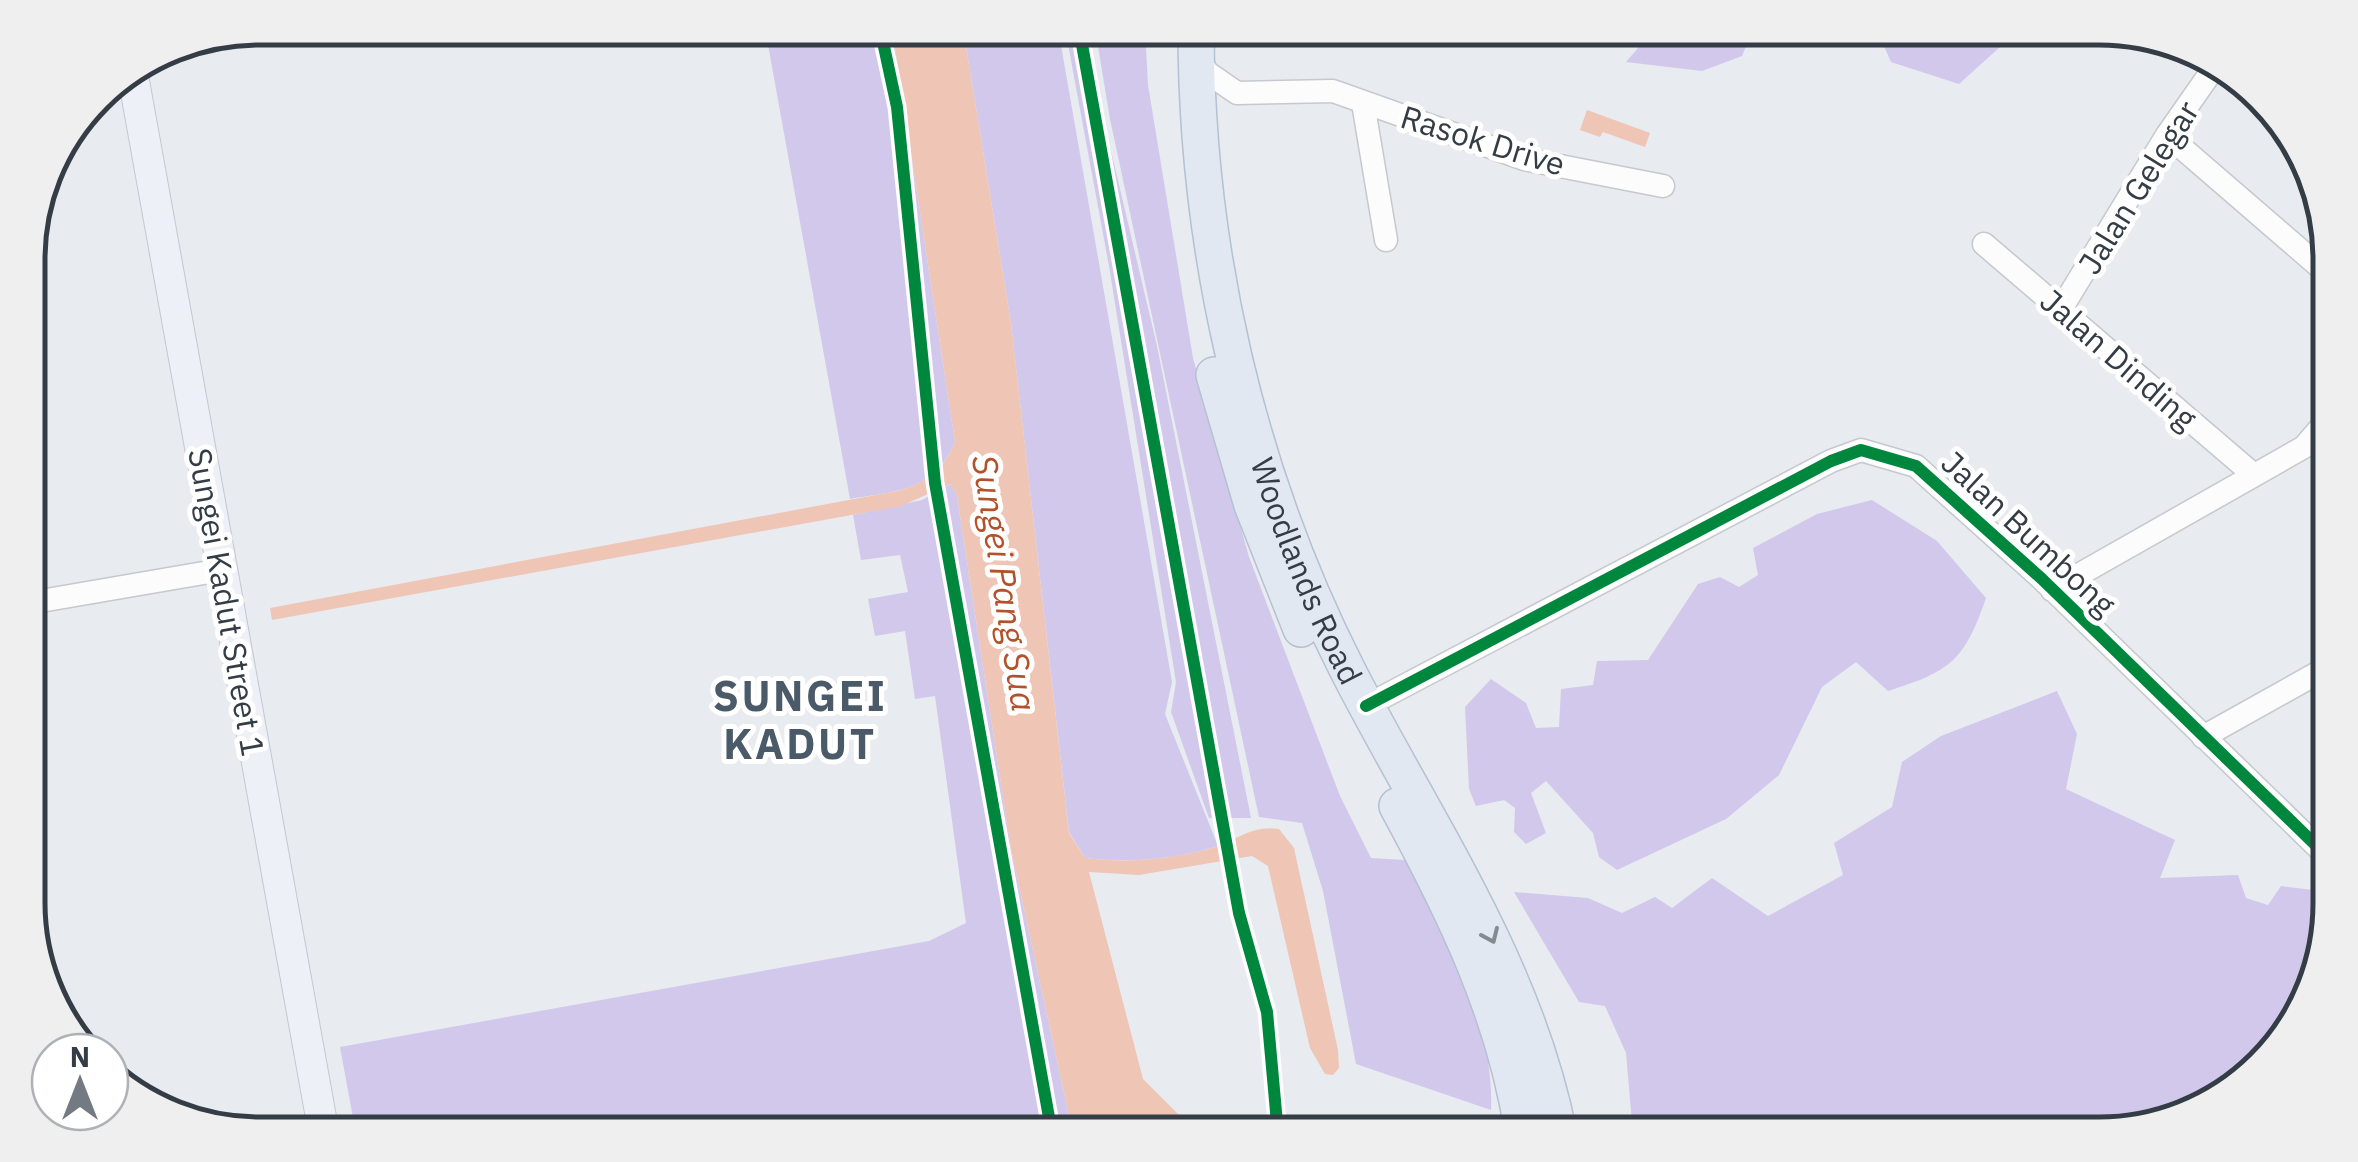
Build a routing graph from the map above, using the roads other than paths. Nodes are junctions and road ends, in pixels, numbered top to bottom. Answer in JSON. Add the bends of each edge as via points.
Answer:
{"nodes":[{"id":1,"x":1174,"y":45,"type":"edge"},
{"id":2,"x":1196,"y":45,"type":"edge"},
{"id":3,"x":1197,"y":45,"type":"edge"},
{"id":4,"x":2209,"y":76,"type":"edge"},
{"id":5,"x":135,"y":85,"type":"edge"},
{"id":6,"x":1237,"y":93,"type":"junction"},
{"id":7,"x":1363,"y":102,"type":"junction"},
{"id":8,"x":2167,"y":135,"type":"junction"},
{"id":9,"x":1201,"y":140,"type":"junction"},
{"id":10,"x":1662,"y":186,"type":"dead end"},
{"id":11,"x":1386,"y":240,"type":"dead end"},
{"id":12,"x":1984,"y":244,"type":"dead end"},
{"id":13,"x":2313,"y":260,"type":"edge"},
{"id":14,"x":2061,"y":309,"type":"junction"},
{"id":15,"x":2313,"y":437,"type":"edge"},
{"id":16,"x":2254,"y":475,"type":"junction"},
{"id":17,"x":221,"y":570,"type":"junction"},
{"id":18,"x":2052,"y":590,"type":"junction"},
{"id":19,"x":45,"y":600,"type":"edge"},
{"id":20,"x":2313,"y":676,"type":"edge"},
{"id":21,"x":1366,"y":706,"type":"junction"},
{"id":22,"x":2203,"y":737,"type":"junction"},
{"id":23,"x":2313,"y":843,"type":"edge"},
{"id":24,"x":321,"y":1117,"type":"edge"},
{"id":25,"x":1540,"y":1117,"type":"edge"},
{"id":26,"x":1544,"y":1117,"type":"edge"}],
"edges":[{"from":1,"to":25,"type":"main road","name":"Woodlands Road","via":[[1192,250],[1232,445],[1298,623],[1467,943]]},
{"from":2,"to":9,"type":"main road","name":"Woodlands Road"},
{"from":3,"to":6,"type":"street","via":[[1208,73]]},
{"from":4,"to":8,"type":"street","name":"Jalan Gelegar"},
{"from":5,"to":17,"type":"street","name":"Sungei Kadut Street 1"},
{"from":6,"to":7,"type":"street","name":"Rasok Drive","via":[[1321,88]]},
{"from":6,"to":9,"type":"street","via":[[1211,118]]},
{"from":7,"to":10,"type":"street","name":"Rasok Drive","via":[[1524,159]]},
{"from":7,"to":11,"type":"street","name":"Rasok Drive"},
{"from":8,"to":13,"type":"street"},
{"from":8,"to":14,"type":"street","name":"Jalan Gelegar"},
{"from":9,"to":21,"type":"main road","name":"Woodlands Road","via":[[1222,304],[1255,435],[1296,556]]},
{"from":12,"to":14,"type":"street","name":"Jalan Dinding"},
{"from":14,"to":16,"type":"street","name":"Jalan Dinding"},
{"from":15,"to":16,"type":"street"},
{"from":16,"to":18,"type":"street"},
{"from":17,"to":19,"type":"street"},
{"from":17,"to":24,"type":"street","name":"Sungei Kadut Street 1"},
{"from":18,"to":21,"type":"street","name":"Jalan Bumbong","via":[[1916,466],[1861,450]]},
{"from":18,"to":22,"type":"street","name":"Jalan Bumbong"},
{"from":20,"to":22,"type":"street"},
{"from":21,"to":26,"type":"main road","name":"Woodlands Road","one_way":true,"via":[[1490,931],[1524,1017]]},
{"from":22,"to":23,"type":"street","name":"Jalan Bumbong"}]}
